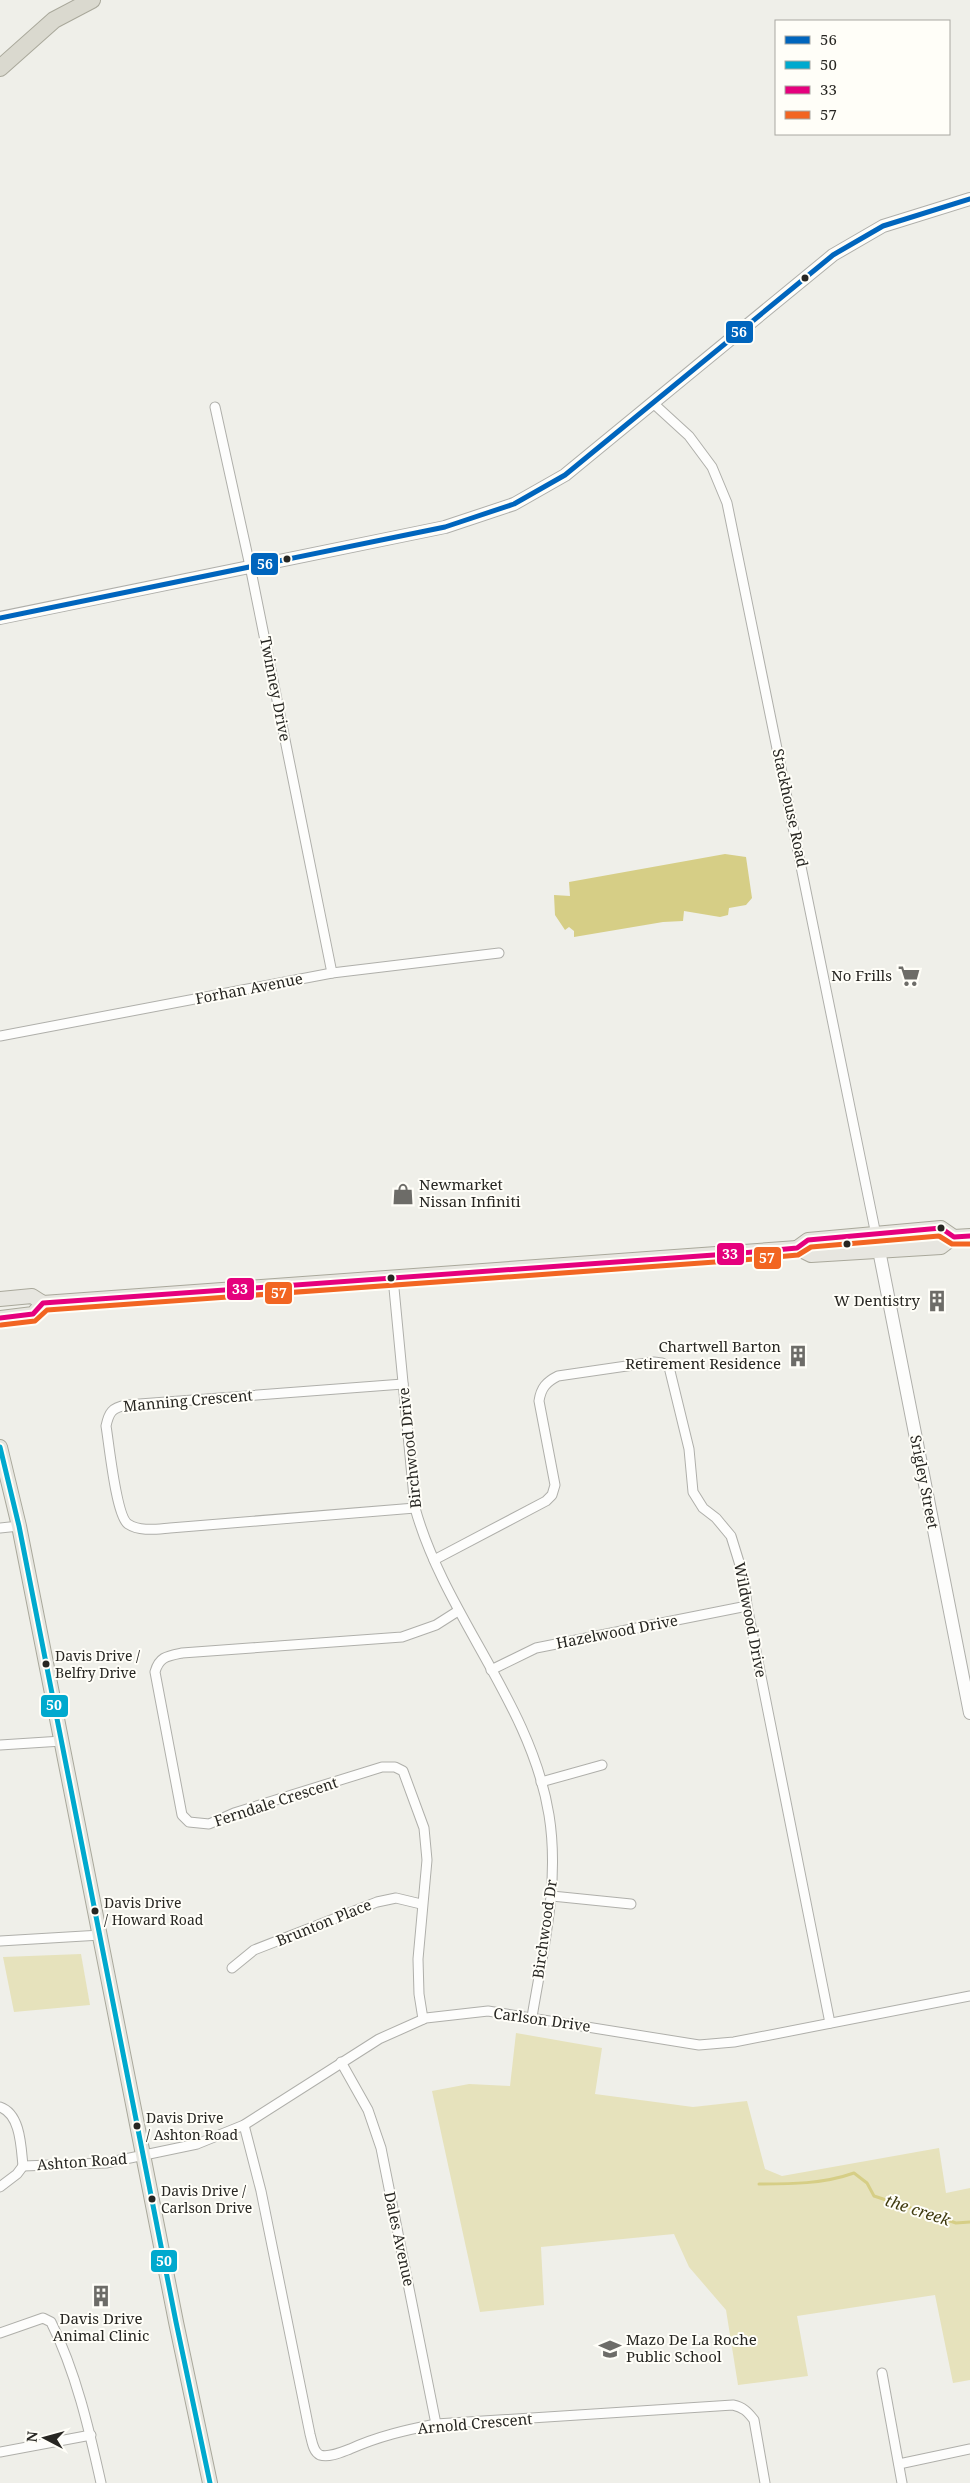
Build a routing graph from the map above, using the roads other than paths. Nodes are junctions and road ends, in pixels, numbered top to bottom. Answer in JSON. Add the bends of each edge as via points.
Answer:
{"nodes":[{"id":1,"x":92,"y":0,"type":"edge"},
{"id":2,"x":0,"y":68,"type":"edge"},
{"id":3,"x":970,"y":199,"type":"edge"},
{"id":4,"x":654,"y":404,"type":"junction"},
{"id":5,"x":215,"y":407,"type":"dead end"},
{"id":6,"x":250,"y":566,"type":"junction"},
{"id":7,"x":0,"y":618,"type":"edge"},
{"id":8,"x":499,"y":953,"type":"dead end"},
{"id":9,"x":332,"y":972,"type":"junction"},
{"id":10,"x":0,"y":1036,"type":"edge"},
{"id":11,"x":876,"y":1235,"type":"junction"},
{"id":12,"x":970,"y":1236,"type":"edge"},
{"id":13,"x":954,"y":1237,"type":"junction"},
{"id":14,"x":797,"y":1248,"type":"junction"},
{"id":15,"x":878,"y":1251,"type":"junction"},
{"id":16,"x":393,"y":1278,"type":"junction"},
{"id":17,"x":0,"y":1299,"type":"edge"},
{"id":18,"x":43,"y":1303,"type":"junction"},
{"id":19,"x":0,"y":1318,"type":"edge"},
{"id":20,"x":403,"y":1384,"type":"junction"},
{"id":21,"x":0,"y":1448,"type":"edge"},
{"id":22,"x":415,"y":1508,"type":"junction"},
{"id":23,"x":19,"y":1526,"type":"junction"},
{"id":24,"x":0,"y":1528,"type":"edge"},
{"id":25,"x":434,"y":1560,"type":"junction"},
{"id":26,"x":747,"y":1606,"type":"junction"},
{"id":27,"x":458,"y":1611,"type":"junction"},
{"id":28,"x":491,"y":1670,"type":"junction"},
{"id":29,"x":970,"y":1713,"type":"edge"},
{"id":30,"x":62,"y":1741,"type":"junction"},
{"id":31,"x":0,"y":1745,"type":"edge"},
{"id":32,"x":602,"y":1765,"type":"dead end"},
{"id":33,"x":541,"y":1782,"type":"junction"},
{"id":34,"x":552,"y":1896,"type":"junction"},
{"id":35,"x":422,"y":1904,"type":"junction"},
{"id":36,"x":631,"y":1904,"type":"dead end"},
{"id":37,"x":101,"y":1935,"type":"junction"},
{"id":38,"x":0,"y":1941,"type":"edge"},
{"id":39,"x":232,"y":1968,"type":"dead end"},
{"id":40,"x":970,"y":1996,"type":"edge"},
{"id":41,"x":532,"y":2017,"type":"junction"},
{"id":42,"x":423,"y":2019,"type":"junction"},
{"id":43,"x":830,"y":2024,"type":"junction"},
{"id":44,"x":341,"y":2062,"type":"junction"},
{"id":45,"x":0,"y":2107,"type":"edge"},
{"id":46,"x":244,"y":2125,"type":"junction"},
{"id":47,"x":143,"y":2156,"type":"junction"},
{"id":48,"x":22,"y":2166,"type":"junction"},
{"id":49,"x":0,"y":2187,"type":"edge"},
{"id":50,"x":0,"y":2332,"type":"edge"},
{"id":51,"x":882,"y":2373,"type":"dead end"},
{"id":52,"x":436,"y":2424,"type":"junction"},
{"id":53,"x":91,"y":2435,"type":"junction"},
{"id":54,"x":970,"y":2449,"type":"edge"},
{"id":55,"x":0,"y":2452,"type":"edge"},
{"id":56,"x":899,"y":2464,"type":"junction"},
{"id":57,"x":101,"y":2483,"type":"edge"},
{"id":58,"x":210,"y":2483,"type":"edge"},
{"id":59,"x":765,"y":2483,"type":"edge"},
{"id":60,"x":902,"y":2483,"type":"edge"}],
"edges":[{"from":1,"to":2,"type":"highway","via":[[54,20]]},
{"from":3,"to":4,"type":"street","via":[[883,226],[833,255]]},
{"from":4,"to":6,"type":"street","via":[[565,475],[514,504],[446,527]]},
{"from":4,"to":11,"type":"street","name":"Stackhouse Road","via":[[689,436],[712,467],[727,503]]},
{"from":5,"to":6,"type":"street","name":"Twinney Drive"},
{"from":6,"to":7,"type":"street"},
{"from":6,"to":9,"type":"street","name":"Twinney Drive"},
{"from":8,"to":9,"type":"street","name":"Forhan Avenue"},
{"from":9,"to":10,"type":"street","name":"Forhan Avenue"},
{"from":11,"to":13,"type":"main road","via":[[941,1228]]},
{"from":11,"to":14,"type":"main road","via":[[808,1240]]},
{"from":11,"to":15,"type":"street","name":"Srigley Street"},
{"from":12,"to":13,"type":"main road"},
{"from":13,"to":15,"type":"main road","via":[[941,1247]]},
{"from":14,"to":15,"type":"main road","via":[[811,1255]]},
{"from":14,"to":16,"type":"main road"},
{"from":15,"to":29,"type":"street","name":"Srigley Street"},
{"from":16,"to":18,"type":"main road"},
{"from":16,"to":20,"type":"street","name":"Birchwood Drive"},
{"from":17,"to":18,"type":"main road","via":[[32,1296]]},
{"from":18,"to":19,"type":"main road","via":[[33,1314]]},
{"from":20,"to":22,"type":"street","name":"Birchwood Drive"},
{"from":20,"to":22,"type":"street","name":"Manning Crescent","via":[[126,1405],[114,1408],[106,1426],[119,1507],[126,1523],[137,1529]]},
{"from":21,"to":23,"type":"main road"},
{"from":22,"to":25,"type":"street","name":"Birchwood Drive"},
{"from":23,"to":24,"type":"street"},
{"from":23,"to":30,"type":"main road"},
{"from":25,"to":26,"type":"street","name":"Wildwood Drive","via":[[552,1495],[555,1485],[539,1401],[546,1383],[558,1376],[662,1363],[670,1367],[688,1449],[693,1492],[703,1508],[731,1536],[744,1578]]},
{"from":25,"to":27,"type":"street","name":"Birchwood Drive"},
{"from":26,"to":28,"type":"street","name":"Hazelwood Drive","via":[[536,1648]]},
{"from":26,"to":43,"type":"street","name":"Wildwood Drive"},
{"from":27,"to":28,"type":"street"},
{"from":27,"to":35,"type":"street","name":"Ferndale Crescent","via":[[436,1625],[402,1637],[166,1656],[158,1662],[155,1672],[182,1815],[189,1822],[209,1824],[234,1813],[382,1767],[395,1767],[403,1771],[408,1780],[424,1828],[427,1860]]},
{"from":28,"to":33,"type":"street","via":[[512,1708]]},
{"from":30,"to":31,"type":"street"},
{"from":30,"to":37,"type":"main road"},
{"from":32,"to":33,"type":"street"},
{"from":33,"to":34,"type":"street","name":"Birchwood Dr","via":[[553,1851]]},
{"from":34,"to":36,"type":"street"},
{"from":34,"to":41,"type":"street","name":"Birchwood Dr"},
{"from":35,"to":39,"type":"street","name":"Brunton Place","via":[[396,1898],[377,1902],[254,1950]]},
{"from":35,"to":42,"type":"street","name":"Ferndale Crescent","via":[[418,1959]]},
{"from":37,"to":38,"type":"street"},
{"from":37,"to":47,"type":"main road"},
{"from":40,"to":43,"type":"street","name":"Carlson Drive"},
{"from":41,"to":42,"type":"street","name":"Carlson Drive","via":[[488,2012]]},
{"from":41,"to":43,"type":"street","name":"Carlson Drive","via":[[699,2045],[734,2042]]},
{"from":42,"to":44,"type":"street","name":"Carlson Drive","via":[[379,2039]]},
{"from":44,"to":46,"type":"street","name":"Carlson Drive"},
{"from":44,"to":52,"type":"street","name":"Dales Avenue","via":[[368,2110],[381,2148]]},
{"from":45,"to":48,"type":"street","via":[[12,2117],[19,2136]]},
{"from":46,"to":47,"type":"street","name":"Carlson Drive","via":[[197,2144]]},
{"from":46,"to":52,"type":"street","name":"Arnold Crescent","via":[[261,2191],[314,2450],[328,2456],[391,2433]]},
{"from":47,"to":48,"type":"street","name":"Ashton Road","via":[[106,2163]]},
{"from":47,"to":58,"type":"main road"},
{"from":48,"to":49,"type":"street","name":"Ashton Road"},
{"from":50,"to":53,"type":"street","via":[[43,2318],[51,2322],[67,2359]]},
{"from":51,"to":56,"type":"street"},
{"from":52,"to":59,"type":"street","name":"Arnold Crescent","via":[[740,2406],[754,2420]]},
{"from":53,"to":55,"type":"street"},
{"from":53,"to":57,"type":"street"},
{"from":54,"to":56,"type":"street"},
{"from":56,"to":60,"type":"street"}]}
